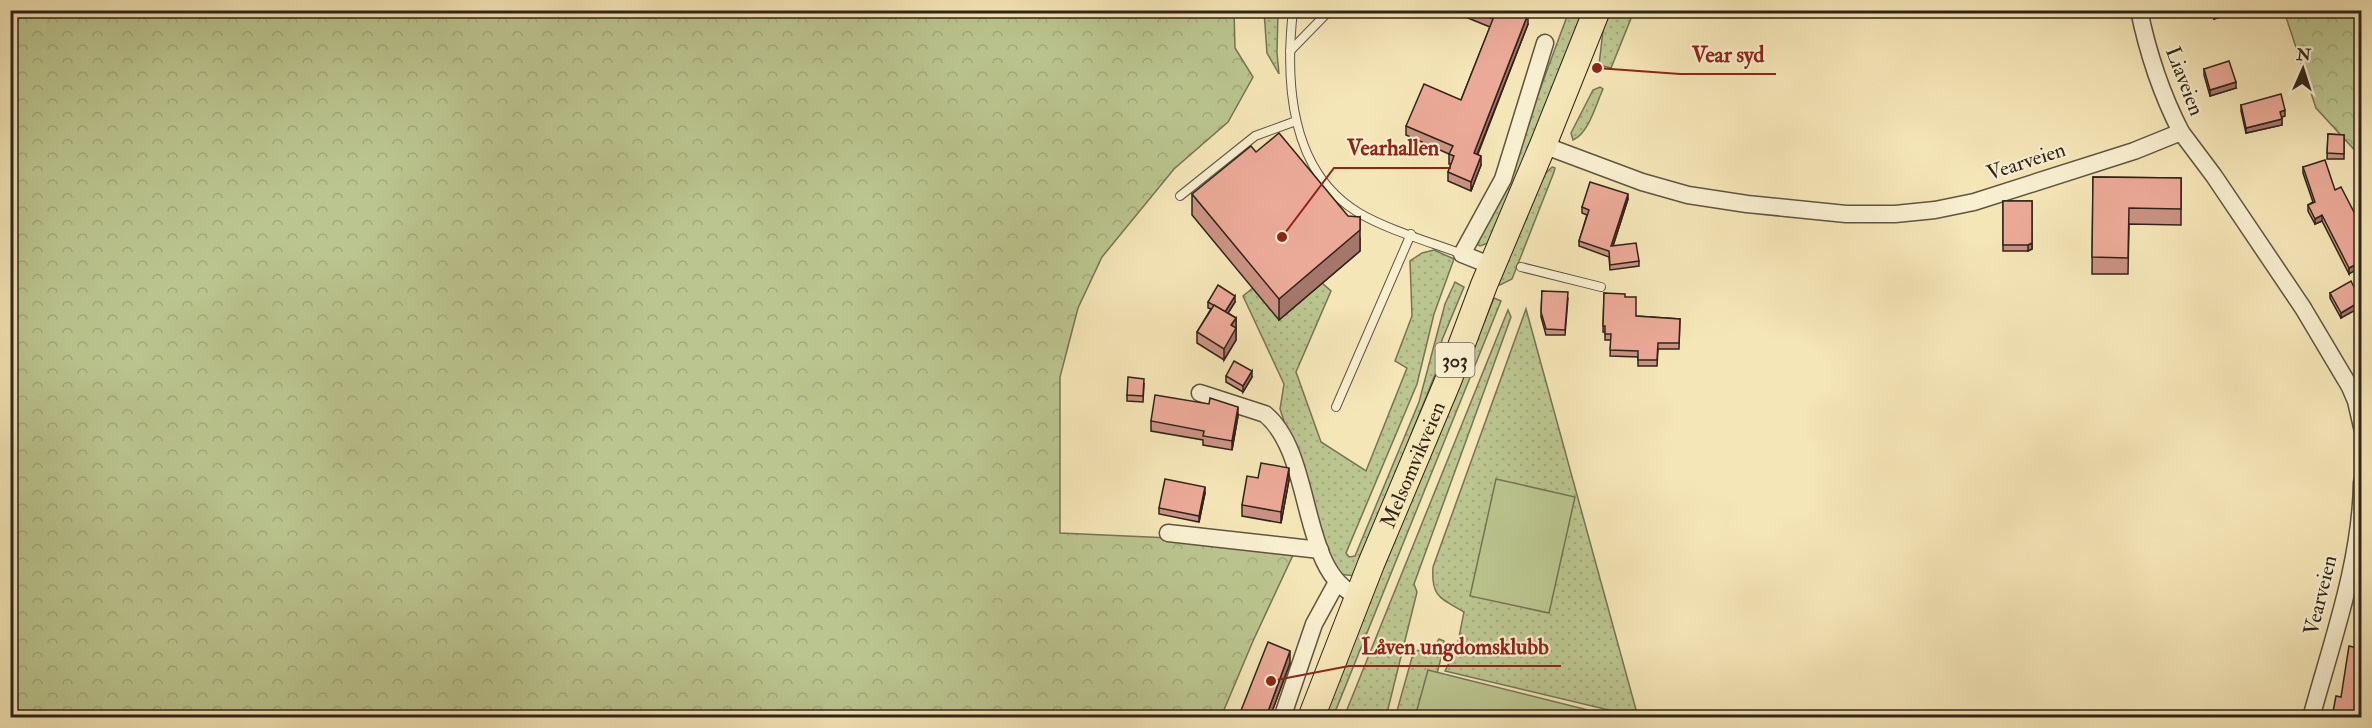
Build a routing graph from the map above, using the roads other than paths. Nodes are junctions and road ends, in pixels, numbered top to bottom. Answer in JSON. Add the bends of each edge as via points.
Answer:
{"nodes":[{"id":1,"x":1293,"y":10,"type":"edge"},
{"id":2,"x":1330,"y":10,"type":"edge"},
{"id":3,"x":1597,"y":10,"type":"edge"},
{"id":4,"x":2139,"y":10,"type":"edge"},
{"id":5,"x":1545,"y":43,"type":"dead end"},
{"id":6,"x":1290,"y":51,"type":"junction"},
{"id":7,"x":1296,"y":121,"type":"junction"},
{"id":8,"x":2181,"y":132,"type":"junction"},
{"id":9,"x":1543,"y":145,"type":"junction"},
{"id":10,"x":1180,"y":196,"type":"dead end"},
{"id":11,"x":1411,"y":234,"type":"junction"},
{"id":12,"x":1462,"y":254,"type":"junction"},
{"id":13,"x":1492,"y":266,"type":"junction"},
{"id":14,"x":1521,"y":267,"type":"dead end"},
{"id":15,"x":1601,"y":287,"type":"dead end"},
{"id":16,"x":1200,"y":393,"type":"dead end"},
{"id":17,"x":1336,"y":407,"type":"dead end"},
{"id":18,"x":2361,"y":427,"type":"edge"},
{"id":19,"x":2361,"y":482,"type":"edge"},
{"id":20,"x":1168,"y":533,"type":"dead end"},
{"id":21,"x":1320,"y":550,"type":"junction"},
{"id":22,"x":1337,"y":582,"type":"junction"},
{"id":23,"x":1358,"y":596,"type":"junction"},
{"id":24,"x":1282,"y":717,"type":"edge"},
{"id":25,"x":1311,"y":717,"type":"edge"},
{"id":26,"x":2311,"y":717,"type":"edge"}],
"edges":[{"from":1,"to":6,"type":"lane"},
{"from":2,"to":6,"type":"lane"},
{"from":3,"to":9,"type":"main road","name":"Melsomvikveien","number":"303"},
{"from":4,"to":8,"type":"street","name":"Liaveien","via":[[2152,66]]},
{"from":5,"to":12,"type":"street","via":[[1503,179]]},
{"from":6,"to":7,"type":"lane"},
{"from":7,"to":10,"type":"lane","via":[[1255,136]]},
{"from":7,"to":11,"type":"lane","via":[[1306,152],[1335,193],[1356,212]]},
{"from":8,"to":9,"type":"street","name":"Vearveien","via":[[1974,202],[1895,214],[1746,204],[1688,195]]},
{"from":8,"to":18,"type":"street","via":[[2303,308],[2350,387]]},
{"from":9,"to":13,"type":"main road","name":"Melsomvikveien","number":"303"},
{"from":11,"to":12,"type":"lane"},
{"from":11,"to":17,"type":"lane"},
{"from":12,"to":13,"type":"street"},
{"from":13,"to":23,"type":"main road","name":"Melsomvikveien","number":"303"},
{"from":14,"to":15,"type":"lane"},
{"from":16,"to":21,"type":"street","via":[[1265,414],[1274,421],[1294,459]]},
{"from":19,"to":26,"type":"street","name":"Vearveien","via":[[2352,564]]},
{"from":20,"to":21,"type":"street"},
{"from":21,"to":22,"type":"street"},
{"from":22,"to":23,"type":"street"},
{"from":22,"to":24,"type":"street","via":[[1314,624]]},
{"from":23,"to":25,"type":"main road","name":"Melsomvikveien","number":"303"}]}
